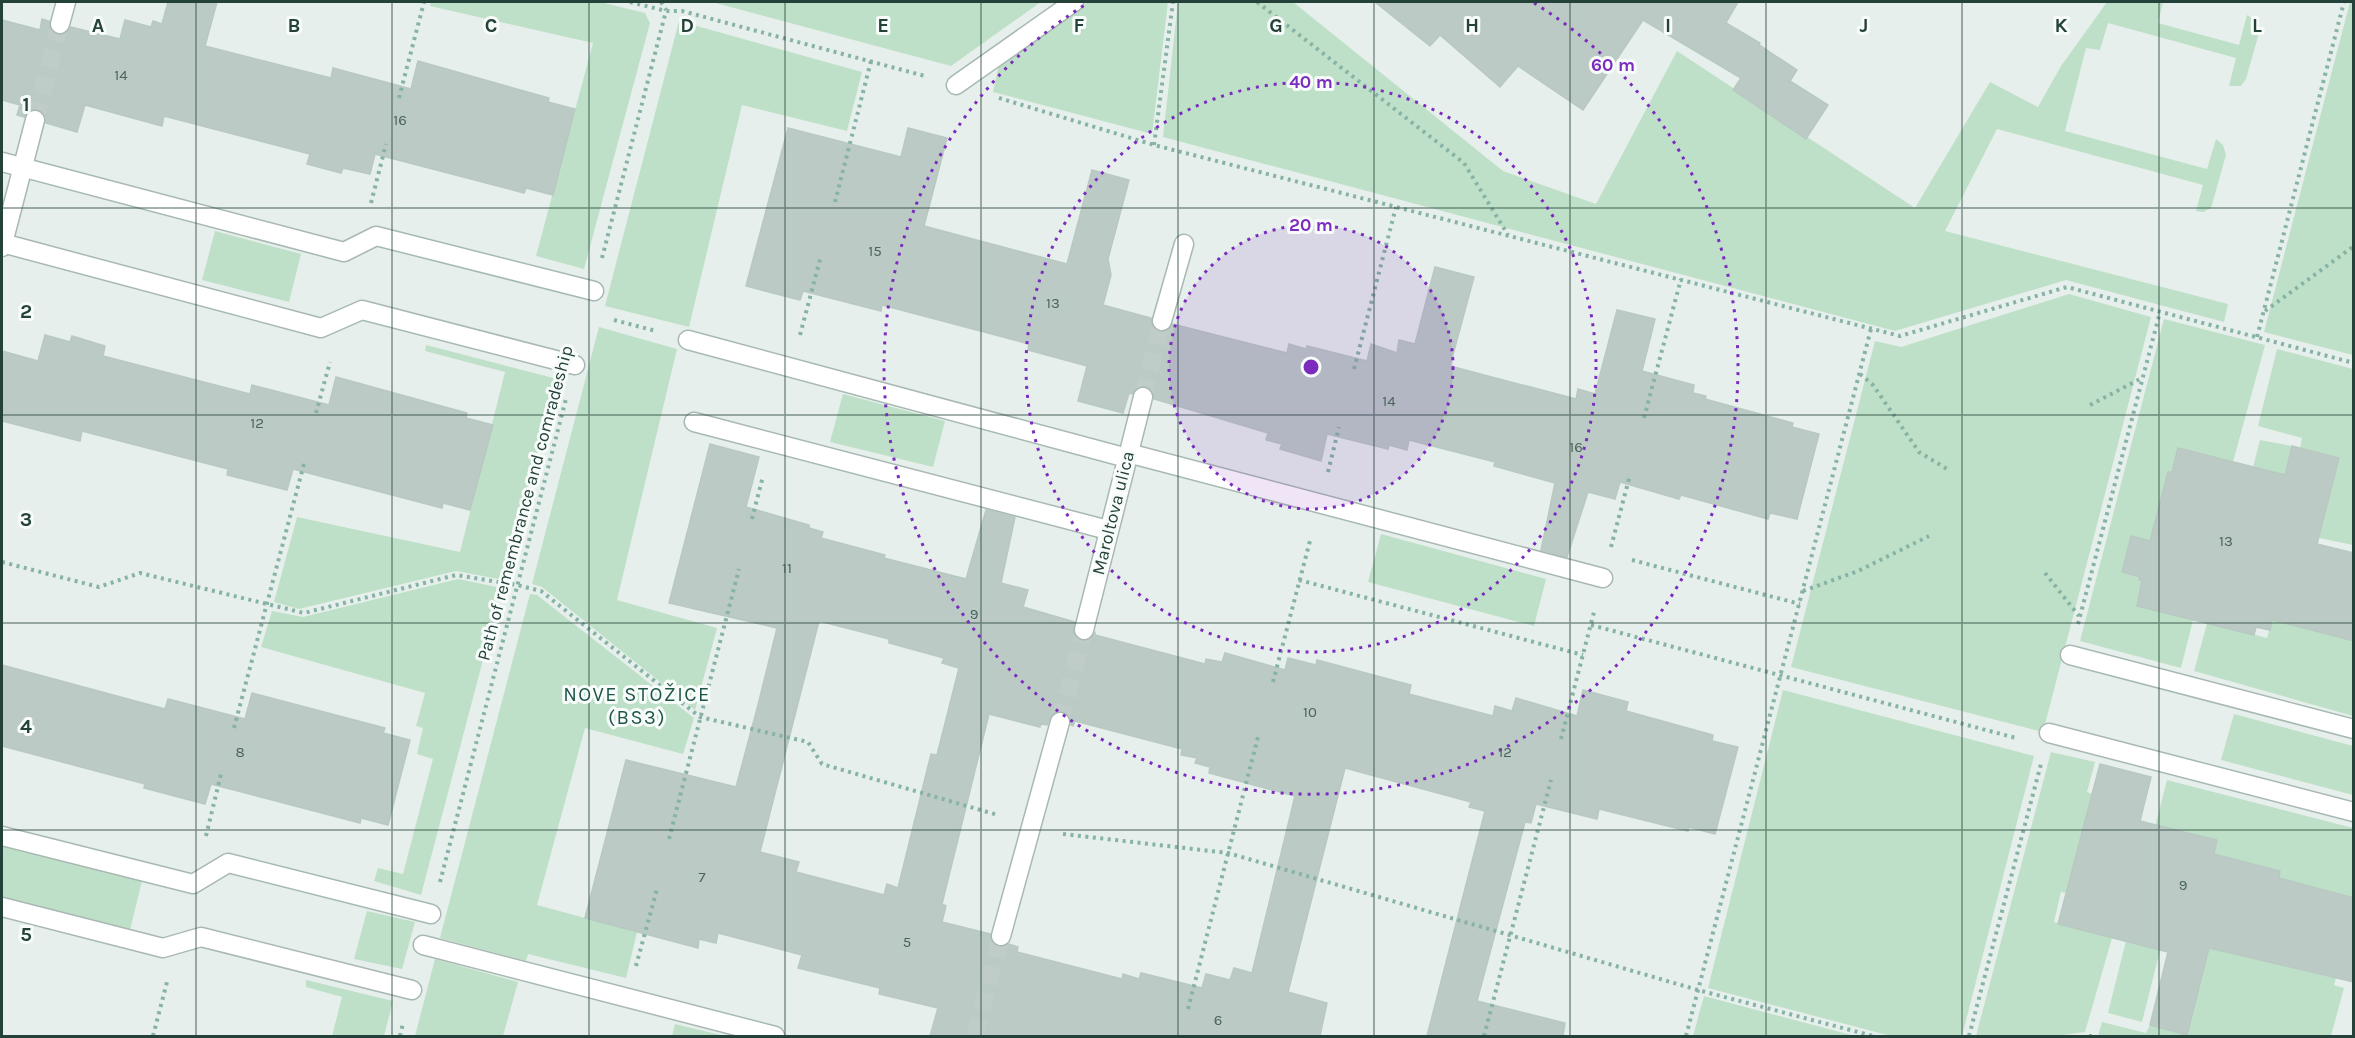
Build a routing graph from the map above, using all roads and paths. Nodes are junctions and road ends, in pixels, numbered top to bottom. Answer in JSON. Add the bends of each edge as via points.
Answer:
{"nodes":[{"id":1,"x":66,"y":2,"type":"edge"},
{"id":2,"x":424,"y":2,"type":"edge"},
{"id":3,"x":630,"y":2,"type":"edge"},
{"id":4,"x":661,"y":2,"type":"edge"},
{"id":5,"x":1074,"y":2,"type":"edge"},
{"id":6,"x":1173,"y":2,"type":"edge"},
{"id":7,"x":1257,"y":2,"type":"edge"},
{"id":8,"x":2344,"y":2,"type":"edge"},
{"id":9,"x":666,"y":11,"type":"junction"},
{"id":10,"x":60,"y":24,"type":"tunnel mouth"},
{"id":11,"x":871,"y":62,"type":"junction"},
{"id":12,"x":956,"y":85,"type":"junction"},
{"id":13,"x":399,"y":98,"type":"dead end"},
{"id":14,"x":35,"y":120,"type":"tunnel mouth"},
{"id":15,"x":1154,"y":145,"type":"junction"},
{"id":16,"x":2,"y":162,"type":"edge"},
{"id":17,"x":23,"y":168,"type":"junction"},
{"id":18,"x":835,"y":202,"type":"dead end"},
{"id":19,"x":1396,"y":207,"type":"junction"},
{"id":20,"x":1509,"y":236,"type":"junction"},
{"id":21,"x":1184,"y":244,"type":"dead end"},
{"id":22,"x":2,"y":245,"type":"edge"},
{"id":23,"x":2354,"y":246,"type":"edge"},
{"id":24,"x":1681,"y":279,"type":"junction"},
{"id":25,"x":594,"y":291,"type":"junction"},
{"id":26,"x":2264,"y":311,"type":"junction"},
{"id":27,"x":1162,"y":321,"type":"tunnel mouth"},
{"id":28,"x":1871,"y":329,"type":"junction"},
{"id":29,"x":2257,"y":337,"type":"junction"},
{"id":30,"x":688,"y":340,"type":"joint"},
{"id":31,"x":2354,"y":363,"type":"edge"},
{"id":32,"x":574,"y":365,"type":"joint"},
{"id":33,"x":1354,"y":369,"type":"dead end"},
{"id":34,"x":1860,"y":374,"type":"junction"},
{"id":35,"x":2142,"y":377,"type":"dead end"},
{"id":36,"x":1143,"y":397,"type":"tunnel mouth"},
{"id":37,"x":2090,"y":405,"type":"dead end"},
{"id":38,"x":1644,"y":418,"type":"dead end"},
{"id":39,"x":694,"y":422,"type":"dead end"},
{"id":40,"x":1339,"y":427,"type":"dead end"},
{"id":41,"x":1127,"y":456,"type":"junction"},
{"id":42,"x":304,"y":460,"type":"dead end"},
{"id":43,"x":1947,"y":469,"type":"dead end"},
{"id":44,"x":1319,"y":505,"type":"junction"},
{"id":45,"x":1108,"y":530,"type":"junction"},
{"id":46,"x":1929,"y":536,"type":"dead end"},
{"id":47,"x":1631,"y":559,"type":"dead end"},
{"id":48,"x":2,"y":562,"type":"edge"},
{"id":49,"x":739,"y":569,"type":"dead end"},
{"id":50,"x":2045,"y":573,"type":"dead end"},
{"id":51,"x":1603,"y":578,"type":"dead end"},
{"id":52,"x":1299,"y":580,"type":"junction"},
{"id":53,"x":517,"y":585,"type":"junction"},
{"id":54,"x":1803,"y":591,"type":"junction"},
{"id":55,"x":267,"y":602,"type":"junction"},
{"id":56,"x":1800,"y":604,"type":"junction"},
{"id":57,"x":2079,"y":617,"type":"dead end"},
{"id":58,"x":1591,"y":625,"type":"dead end"},
{"id":59,"x":1084,"y":630,"type":"tunnel mouth"},
{"id":60,"x":1582,"y":655,"type":"dead end"},
{"id":61,"x":2070,"y":655,"type":"dead end"},
{"id":62,"x":1780,"y":675,"type":"junction"},
{"id":63,"x":1273,"y":682,"type":"dead end"},
{"id":64,"x":700,"y":717,"type":"junction"},
{"id":65,"x":1060,"y":722,"type":"tunnel mouth"},
{"id":66,"x":234,"y":728,"type":"dead end"},
{"id":67,"x":2354,"y":729,"type":"edge"},
{"id":68,"x":1259,"y":733,"type":"dead end"},
{"id":69,"x":2049,"y":733,"type":"dead end"},
{"id":70,"x":2022,"y":740,"type":"dead end"},
{"id":71,"x":1551,"y":780,"type":"dead end"},
{"id":72,"x":2354,"y":812,"type":"edge"},
{"id":73,"x":1031,"y":826,"type":"junction"},
{"id":74,"x":2,"y":836,"type":"edge"},
{"id":75,"x":669,"y":839,"type":"dead end"},
{"id":76,"x":1228,"y":853,"type":"junction"},
{"id":77,"x":2,"y":907,"type":"edge"},
{"id":78,"x":431,"y":914,"type":"joint"},
{"id":79,"x":1509,"y":935,"type":"junction"},
{"id":80,"x":1001,"y":936,"type":"tunnel mouth"},
{"id":81,"x":423,"y":945,"type":"dead end"},
{"id":82,"x":412,"y":990,"type":"joint"},
{"id":83,"x":1698,"y":990,"type":"junction"},
{"id":84,"x":1188,"y":1009,"type":"dead end"},
{"id":85,"x":400,"y":1036,"type":"edge"},
{"id":86,"x":775,"y":1036,"type":"edge"},
{"id":87,"x":1484,"y":1036,"type":"edge"},
{"id":88,"x":1686,"y":1036,"type":"edge"},
{"id":89,"x":1873,"y":1036,"type":"edge"}],
"edges":[{"from":1,"to":10,"type":"street"},
{"from":2,"to":13,"type":"path"},
{"from":3,"to":9,"type":"path"},
{"from":4,"to":9,"type":"path"},
{"from":5,"to":12,"type":"street"},
{"from":6,"to":15,"type":"path"},
{"from":7,"to":20,"type":"path","via":[[1464,163]]},
{"from":8,"to":26,"type":"path"},
{"from":9,"to":11,"type":"path","via":[[682,11]]},
{"from":9,"to":25,"type":"path"},
{"from":11,"to":12,"type":"path"},
{"from":11,"to":18,"type":"path"},
{"from":12,"to":15,"type":"path"},
{"from":14,"to":17,"type":"street"},
{"from":15,"to":19,"type":"path"},
{"from":16,"to":17,"type":"street"},
{"from":17,"to":22,"type":"street"},
{"from":17,"to":25,"type":"street","via":[[345,252],[376,236]]},
{"from":19,"to":20,"type":"path"},
{"from":19,"to":33,"type":"path"},
{"from":20,"to":24,"type":"path"},
{"from":21,"to":27,"type":"street"},
{"from":22,"to":32,"type":"street","via":[[321,328],[362,310]]},
{"from":23,"to":26,"type":"path"},
{"from":24,"to":28,"type":"path"},
{"from":24,"to":38,"type":"path"},
{"from":25,"to":30,"type":"path","via":[[588,313]]},
{"from":26,"to":29,"type":"path"},
{"from":28,"to":29,"type":"path","via":[[1899,336],[2067,287]]},
{"from":28,"to":34,"type":"path"},
{"from":29,"to":31,"type":"path"},
{"from":30,"to":41,"type":"street"},
{"from":32,"to":53,"type":"path","name":"Path of remembrance and comradeship"},
{"from":34,"to":43,"type":"path","via":[[1873,385],[1918,452]]},
{"from":34,"to":54,"type":"path"},
{"from":35,"to":37,"type":"path"},
{"from":36,"to":41,"type":"street","name":"Maroltova ulica"},
{"from":39,"to":45,"type":"street"},
{"from":40,"to":44,"type":"path"},
{"from":41,"to":44,"type":"street"},
{"from":41,"to":45,"type":"street","name":"Maroltova ulica"},
{"from":42,"to":55,"type":"path"},
{"from":44,"to":51,"type":"street"},
{"from":44,"to":52,"type":"path"},
{"from":45,"to":59,"type":"street","name":"Maroltova ulica"},
{"from":46,"to":54,"type":"path","via":[[1858,571]]},
{"from":47,"to":56,"type":"path"},
{"from":48,"to":55,"type":"path","via":[[99,588],[140,573]]},
{"from":49,"to":64,"type":"path"},
{"from":50,"to":57,"type":"path"},
{"from":52,"to":60,"type":"path"},
{"from":52,"to":63,"type":"path"},
{"from":53,"to":55,"type":"path","via":[[456,575],[304,613]]},
{"from":53,"to":64,"type":"path","via":[[541,591]]},
{"from":53,"to":78,"type":"path","name":"Path of remembrance and comradeship"},
{"from":54,"to":56,"type":"path"},
{"from":55,"to":66,"type":"path"},
{"from":56,"to":62,"type":"path"},
{"from":58,"to":62,"type":"path"},
{"from":61,"to":67,"type":"street"},
{"from":62,"to":70,"type":"path"},
{"from":62,"to":83,"type":"path"},
{"from":64,"to":73,"type":"path","via":[[808,742],[822,764]]},
{"from":64,"to":75,"type":"path"},
{"from":65,"to":73,"type":"street"},
{"from":68,"to":76,"type":"path"},
{"from":69,"to":72,"type":"street"},
{"from":71,"to":79,"type":"path"},
{"from":73,"to":76,"type":"path","via":[[1062,834]]},
{"from":73,"to":80,"type":"street"},
{"from":74,"to":78,"type":"street","via":[[193,884],[228,863]]},
{"from":76,"to":79,"type":"path"},
{"from":76,"to":84,"type":"path"},
{"from":77,"to":82,"type":"street","via":[[163,948],[201,937]]},
{"from":79,"to":83,"type":"path"},
{"from":79,"to":87,"type":"path"},
{"from":81,"to":86,"type":"street"},
{"from":82,"to":85,"type":"path"},
{"from":83,"to":88,"type":"path"},
{"from":83,"to":89,"type":"path"}]}
